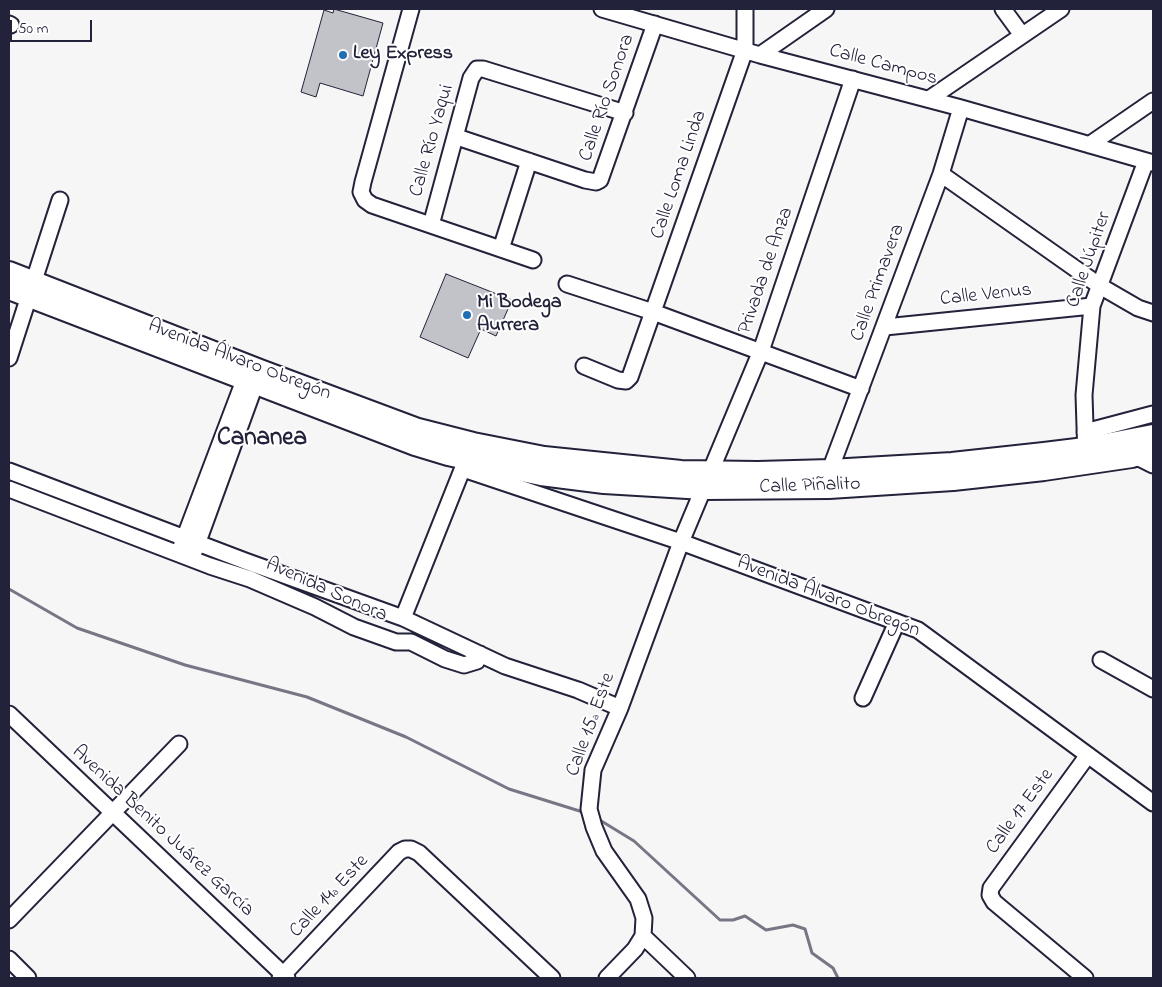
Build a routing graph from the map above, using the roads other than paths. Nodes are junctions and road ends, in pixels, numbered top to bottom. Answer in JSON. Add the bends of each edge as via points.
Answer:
{"nodes":[{"id":1,"x":411,"y":9,"type":"edge"},
{"id":2,"x":602,"y":9,"type":"edge"},
{"id":3,"x":745,"y":9,"type":"edge"},
{"id":4,"x":826,"y":9,"type":"edge"},
{"id":5,"x":1003,"y":9,"type":"edge"},
{"id":6,"x":1061,"y":9,"type":"edge"},
{"id":7,"x":655,"y":24,"type":"junction"},
{"id":8,"x":1022,"y":35,"type":"junction"},
{"id":9,"x":752,"y":52,"type":"junction"},
{"id":10,"x":852,"y":80,"type":"junction"},
{"id":11,"x":929,"y":99,"type":"junction"},
{"id":12,"x":1153,"y":102,"type":"edge"},
{"id":13,"x":961,"y":108,"type":"junction"},
{"id":14,"x":625,"y":113,"type":"junction"},
{"id":15,"x":457,"y":137,"type":"junction"},
{"id":16,"x":1088,"y":144,"type":"junction"},
{"id":17,"x":530,"y":161,"type":"junction"},
{"id":18,"x":1150,"y":162,"type":"edge"},
{"id":19,"x":941,"y":174,"type":"junction"},
{"id":20,"x":60,"y":200,"type":"dead end"},
{"id":21,"x":430,"y":225,"type":"junction"},
{"id":22,"x":501,"y":249,"type":"junction"},
{"id":23,"x":533,"y":260,"type":"dead end"},
{"id":24,"x":9,"y":272,"type":"edge"},
{"id":25,"x":567,"y":284,"type":"dead end"},
{"id":26,"x":1100,"y":286,"type":"junction"},
{"id":27,"x":9,"y":289,"type":"edge"},
{"id":28,"x":32,"y":289,"type":"junction"},
{"id":29,"x":1092,"y":306,"type":"junction"},
{"id":30,"x":653,"y":312,"type":"junction"},
{"id":31,"x":1153,"y":313,"type":"edge"},
{"id":32,"x":885,"y":327,"type":"junction"},
{"id":33,"x":760,"y":351,"type":"junction"},
{"id":34,"x":9,"y":358,"type":"edge"},
{"id":35,"x":584,"y":366,"type":"dead end"},
{"id":36,"x":252,"y":375,"type":"junction"},
{"id":37,"x":861,"y":389,"type":"junction"},
{"id":38,"x":1153,"y":414,"type":"edge"},
{"id":39,"x":1153,"y":435,"type":"edge"},
{"id":40,"x":1086,"y":448,"type":"junction"},
{"id":41,"x":1129,"y":449,"type":"junction"},
{"id":42,"x":1153,"y":451,"type":"edge"},
{"id":43,"x":467,"y":457,"type":"junction"},
{"id":44,"x":1153,"y":465,"type":"edge"},
{"id":45,"x":830,"y":470,"type":"junction"},
{"id":46,"x":9,"y":471,"type":"edge"},
{"id":47,"x":708,"y":480,"type":"junction"},
{"id":48,"x":9,"y":489,"type":"edge"},
{"id":49,"x":191,"y":540,"type":"junction"},
{"id":50,"x":681,"y":542,"type":"junction"},
{"id":51,"x":185,"y":556,"type":"junction"},
{"id":52,"x":403,"y":618,"type":"junction"},
{"id":53,"x":896,"y":622,"type":"junction"},
{"id":54,"x":480,"y":654,"type":"junction"},
{"id":55,"x":1101,"y":660,"type":"dead end"},
{"id":56,"x":1153,"y":689,"type":"edge"},
{"id":57,"x":863,"y":698,"type":"dead end"},
{"id":58,"x":620,"y":708,"type":"junction"},
{"id":59,"x":9,"y":714,"type":"edge"},
{"id":60,"x":179,"y":744,"type":"dead end"},
{"id":61,"x":1088,"y":755,"type":"junction"},
{"id":62,"x":1153,"y":802,"type":"edge"},
{"id":63,"x":111,"y":813,"type":"junction"},
{"id":64,"x":9,"y":920,"type":"edge"},
{"id":65,"x":643,"y":936,"type":"junction"},
{"id":66,"x":9,"y":959,"type":"edge"},
{"id":67,"x":284,"y":977,"type":"edge"},
{"id":68,"x":28,"y":978,"type":"edge"},
{"id":69,"x":552,"y":978,"type":"edge"},
{"id":70,"x":607,"y":978,"type":"edge"},
{"id":71,"x":687,"y":978,"type":"edge"},
{"id":72,"x":1085,"y":978,"type":"edge"}],
"edges":[{"from":1,"to":21,"type":"street","via":[[362,192],[372,205]]},
{"from":2,"to":7,"type":"street","name":"Calle Campos"},
{"from":3,"to":9,"type":"street","name":"Calle Loma Linda"},
{"from":4,"to":9,"type":"street"},
{"from":5,"to":8,"type":"street"},
{"from":6,"to":8,"type":"street"},
{"from":7,"to":9,"type":"street","name":"Calle Campos"},
{"from":7,"to":14,"type":"street","name":"Calle Río Sonora"},
{"from":8,"to":11,"type":"street"},
{"from":9,"to":10,"type":"street","name":"Calle Campos"},
{"from":9,"to":30,"type":"street","name":"Calle Loma Linda"},
{"from":10,"to":11,"type":"street","name":"Calle Campos"},
{"from":10,"to":33,"type":"street","name":"Privada de Anza"},
{"from":11,"to":13,"type":"street","name":"Calle Campos"},
{"from":12,"to":16,"type":"street"},
{"from":13,"to":16,"type":"street","name":"Calle Campos"},
{"from":13,"to":19,"type":"street","name":"Calle Primavera"},
{"from":14,"to":15,"type":"street","name":"Calle Río Yaqui","via":[[477,69]]},
{"from":14,"to":17,"type":"street","name":"Calle Río Sonora","via":[[603,175],[596,182]]},
{"from":15,"to":17,"type":"street"},
{"from":15,"to":21,"type":"street","name":"Calle Río Yaqui"},
{"from":16,"to":18,"type":"street","name":"Calle Campos"},
{"from":17,"to":22,"type":"street"},
{"from":18,"to":26,"type":"street","name":"Calle Júpiter"},
{"from":19,"to":26,"type":"street"},
{"from":19,"to":32,"type":"street","name":"Calle Primavera"},
{"from":20,"to":28,"type":"street"},
{"from":21,"to":22,"type":"street"},
{"from":22,"to":23,"type":"street"},
{"from":24,"to":28,"type":"main road","name":"Avenida Álvaro Obregón"},
{"from":25,"to":30,"type":"street"},
{"from":26,"to":29,"type":"street","name":"Calle Júpiter"},
{"from":26,"to":31,"type":"street"},
{"from":27,"to":28,"type":"main road","name":"Avenida Álvaro Obregón"},
{"from":28,"to":34,"type":"street"},
{"from":28,"to":36,"type":"main road","name":"Avenida Álvaro Obregón"},
{"from":29,"to":32,"type":"street","name":"Calle Venus"},
{"from":29,"to":40,"type":"street","name":"Calle Júpiter","via":[[1084,395]]},
{"from":30,"to":33,"type":"street"},
{"from":30,"to":35,"type":"street","name":"Calle Loma Linda","via":[[634,369],[626,381]]},
{"from":32,"to":37,"type":"street","name":"Calle Primavera"},
{"from":33,"to":37,"type":"street"},
{"from":33,"to":47,"type":"street","name":"Privada de Anza"},
{"from":36,"to":43,"type":"main road","name":"Avenida Álvaro Obregón","via":[[418,428]]},
{"from":36,"to":49,"type":"street"},
{"from":37,"to":45,"type":"street","name":"Calle Primavera"},
{"from":38,"to":40,"type":"street"},
{"from":39,"to":41,"type":"main road","name":"Calle Piñalito"},
{"from":40,"to":41,"type":"main road","name":"Calle Piñalito"},
{"from":40,"to":45,"type":"main road","name":"Calle Piñalito","via":[[952,463]]},
{"from":40,"to":47,"type":"main road","name":"Calle Piñalito","via":[[953,480],[839,487]]},
{"from":41,"to":42,"type":"main road","name":"Calle Piñalito"},
{"from":41,"to":44,"type":"street"},
{"from":43,"to":47,"type":"main road","name":"Calle Piñalito","via":[[544,457]]},
{"from":43,"to":50,"type":"street","name":"Avenida Álvaro Obregón"},
{"from":43,"to":52,"type":"street"},
{"from":45,"to":47,"type":"main road","name":"Calle Piñalito"},
{"from":46,"to":49,"type":"street"},
{"from":47,"to":50,"type":"street","name":"Calle 15ª Este"},
{"from":48,"to":51,"type":"street","name":"Avenida Sonora"},
{"from":49,"to":51,"type":"street"},
{"from":49,"to":52,"type":"street","name":"Avenida Sonora"},
{"from":50,"to":53,"type":"street","name":"Avenida Álvaro Obregón"},
{"from":50,"to":58,"type":"street","name":"Calle 15ª Este"},
{"from":51,"to":54,"type":"street","name":"Avenida Sonora","via":[[250,579],[354,627],[396,642],[411,642],[445,659],[464,665],[477,661]]},
{"from":52,"to":54,"type":"street","name":"Avenida Sonora"},
{"from":53,"to":57,"type":"street"},
{"from":53,"to":61,"type":"street","name":"Avenida Álvaro Obregón","via":[[935,641]]},
{"from":54,"to":58,"type":"street","name":"Avenida Sonora"},
{"from":55,"to":56,"type":"street"},
{"from":58,"to":65,"type":"street","name":"Calle 15ª Este","via":[[592,770],[589,809],[604,851],[642,908]]},
{"from":59,"to":63,"type":"street","name":"Avenida Benito Juárez García"},
{"from":60,"to":63,"type":"street"},
{"from":61,"to":62,"type":"street","name":"Avenida Álvaro Obregón"},
{"from":61,"to":72,"type":"street","name":"Calle 17 Este","via":[[994,883],[990,895],[994,902]]},
{"from":63,"to":64,"type":"street"},
{"from":63,"to":67,"type":"street","name":"Avenida Benito Juárez García"},
{"from":65,"to":70,"type":"street"},
{"from":65,"to":71,"type":"street"},
{"from":66,"to":68,"type":"street"},
{"from":67,"to":69,"type":"street","name":"Calle 14ª Este","via":[[399,852],[411,849]]}]}
